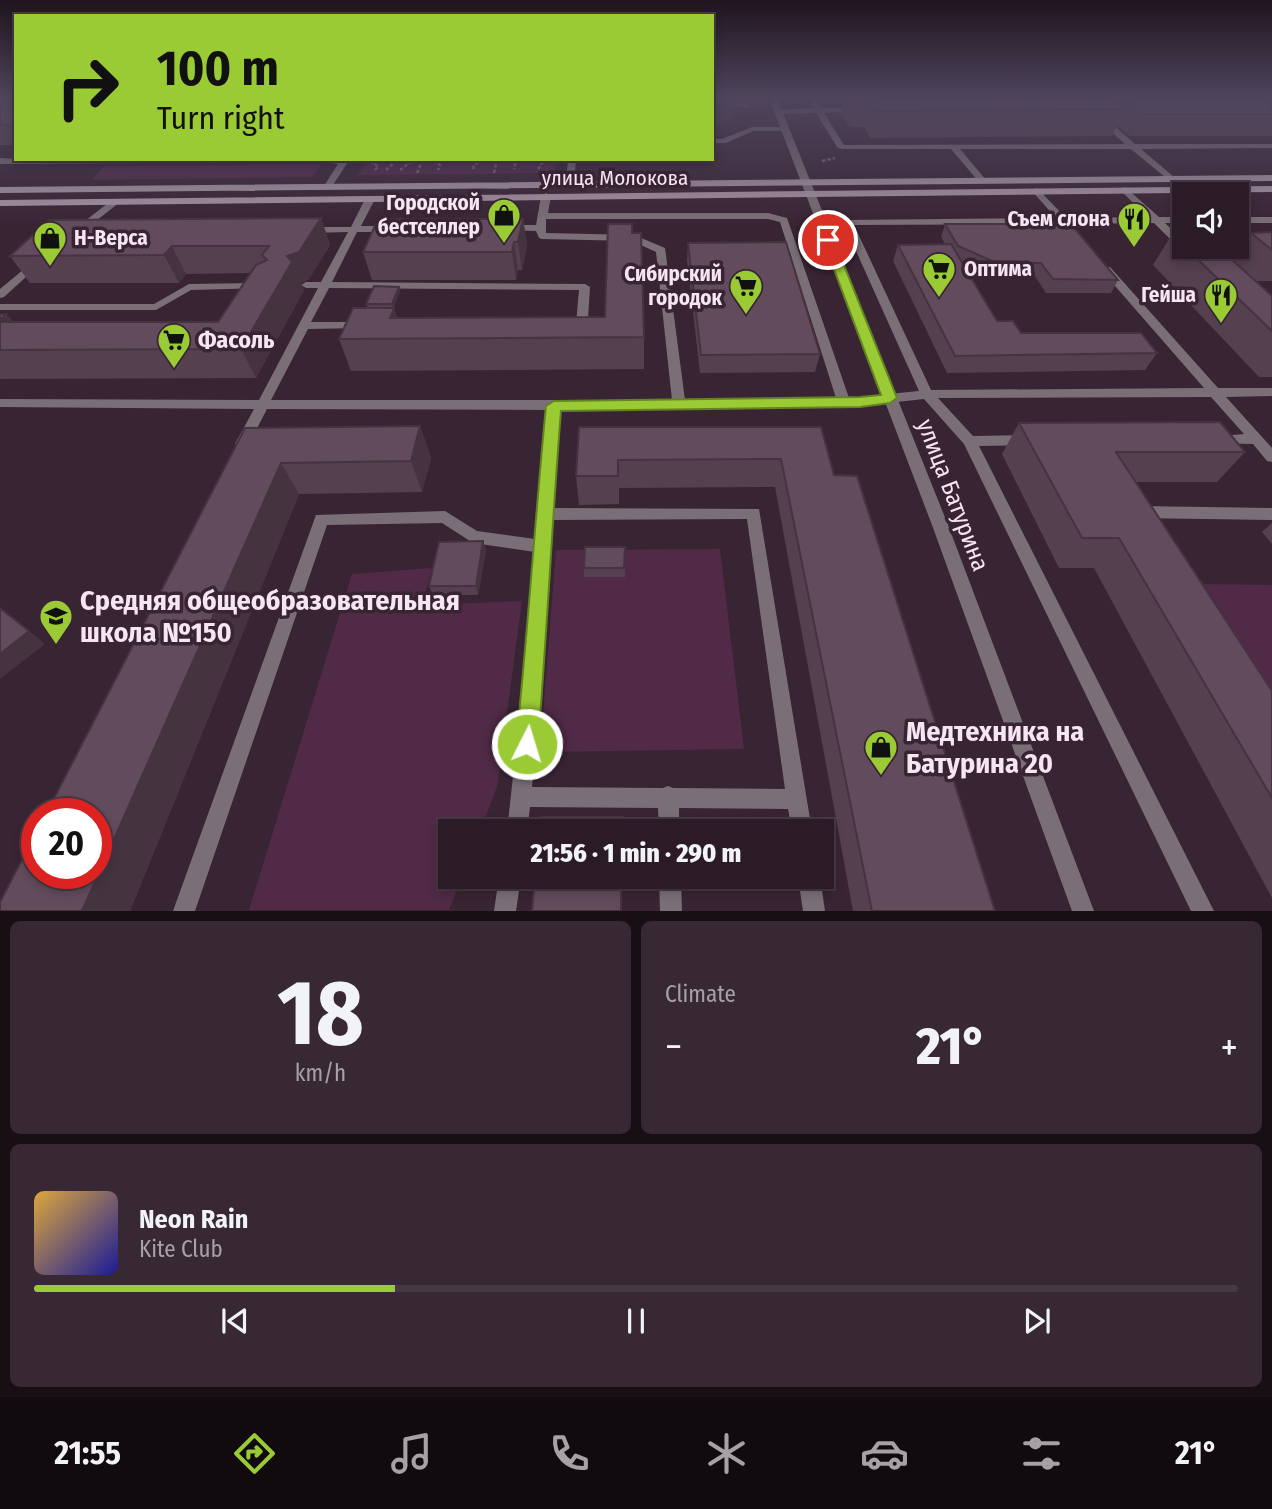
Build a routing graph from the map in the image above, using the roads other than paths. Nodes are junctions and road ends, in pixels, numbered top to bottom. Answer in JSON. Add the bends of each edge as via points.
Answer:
{"nodes":[{"id":1,"x":789,"y":141,"type":"edge"},
{"id":2,"x":837,"y":141,"type":"edge"},
{"id":3,"x":1126,"y":141,"type":"edge"},
{"id":4,"x":1132,"y":146,"type":"junction"},
{"id":5,"x":1272,"y":146,"type":"edge"},
{"id":6,"x":954,"y":147,"type":"junction"},
{"id":7,"x":345,"y":161,"type":"edge"},
{"id":8,"x":572,"y":161,"type":"edge"},
{"id":9,"x":1272,"y":178,"type":"edge"},
{"id":10,"x":1171,"y":179,"type":"junction"},
{"id":11,"x":982,"y":180,"type":"junction"},
{"id":12,"x":805,"y":182,"type":"junction"},
{"id":13,"x":570,"y":184,"type":"junction"},
{"id":14,"x":328,"y":186,"type":"junction"},
{"id":15,"x":1272,"y":189,"type":"edge"},
{"id":16,"x":0,"y":190,"type":"edge"},
{"id":17,"x":1125,"y":190,"type":"junction"},
{"id":18,"x":1037,"y":191,"type":"junction"},
{"id":19,"x":810,"y":194,"type":"junction"},
{"id":20,"x":546,"y":196,"type":"junction"},
{"id":21,"x":370,"y":199,"type":"junction"},
{"id":22,"x":115,"y":202,"type":"junction"},
{"id":23,"x":0,"y":203,"type":"edge"},
{"id":24,"x":1272,"y":219,"type":"edge"},
{"id":25,"x":1154,"y":220,"type":"junction"},
{"id":26,"x":1172,"y":220,"type":"edge"},
{"id":27,"x":1249,"y":220,"type":"edge"},
{"id":28,"x":541,"y":222,"type":"junction"},
{"id":29,"x":1067,"y":225,"type":"junction"},
{"id":30,"x":500,"y":228,"type":"edge"},
{"id":31,"x":407,"y":229,"type":"edge"},
{"id":32,"x":298,"y":230,"type":"edge"},
{"id":33,"x":354,"y":230,"type":"junction"},
{"id":34,"x":76,"y":232,"type":"junction"},
{"id":35,"x":90,"y":232,"type":"edge"},
{"id":36,"x":1172,"y":236,"type":"edge"},
{"id":37,"x":65,"y":239,"type":"edge"},
{"id":38,"x":44,"y":254,"type":"edge"},
{"id":39,"x":1099,"y":261,"type":"edge"},
{"id":40,"x":306,"y":285,"type":"dead end"},
{"id":41,"x":324,"y":286,"type":"junction"},
{"id":42,"x":272,"y":287,"type":"edge"},
{"id":43,"x":0,"y":295,"type":"edge"},
{"id":44,"x":0,"y":307,"type":"edge"},
{"id":45,"x":380,"y":325,"type":"edge"},
{"id":46,"x":303,"y":326,"type":"junction"},
{"id":47,"x":568,"y":337,"type":"edge"},
{"id":48,"x":1216,"y":391,"type":"junction"},
{"id":49,"x":1272,"y":392,"type":"edge"},
{"id":50,"x":927,"y":394,"type":"junction"},
{"id":51,"x":890,"y":398,"type":"junction"},
{"id":52,"x":844,"y":402,"type":"junction"},
{"id":53,"x":0,"y":403,"type":"edge"},
{"id":54,"x":263,"y":403,"type":"junction"},
{"id":55,"x":679,"y":404,"type":"junction"},
{"id":56,"x":554,"y":406,"type":"junction"},
{"id":57,"x":1256,"y":439,"type":"junction"},
{"id":58,"x":1038,"y":440,"type":"edge"},
{"id":59,"x":1202,"y":440,"type":"edge"},
{"id":60,"x":970,"y":441,"type":"junction"},
{"id":61,"x":1272,"y":457,"type":"edge"},
{"id":62,"x":232,"y":465,"type":"edge"},
{"id":63,"x":544,"y":514,"type":"junction"},
{"id":64,"x":1272,"y":514,"type":"edge"},
{"id":65,"x":1142,"y":524,"type":"edge"},
{"id":66,"x":543,"y":547,"type":"junction"},
{"id":67,"x":668,"y":796,"type":"junction"},
{"id":68,"x":522,"y":797,"type":"junction"},
{"id":69,"x":797,"y":799,"type":"junction"},
{"id":70,"x":519,"y":819,"type":"edge"},
{"id":71,"x":669,"y":819,"type":"edge"},
{"id":72,"x":800,"y":819,"type":"edge"},
{"id":73,"x":508,"y":889,"type":"edge"},
{"id":74,"x":670,"y":889,"type":"edge"},
{"id":75,"x":811,"y":889,"type":"edge"},
{"id":76,"x":184,"y":911,"type":"edge"},
{"id":77,"x":505,"y":911,"type":"edge"},
{"id":78,"x":671,"y":911,"type":"edge"},
{"id":79,"x":814,"y":911,"type":"edge"},
{"id":80,"x":1083,"y":911,"type":"edge"},
{"id":81,"x":1203,"y":911,"type":"edge"}],
"edges":[{"from":1,"to":12,"type":"street","name":"улица Батурина"},
{"from":2,"to":6,"type":"street","via":[[841,147]]},
{"from":3,"to":4,"type":"street"},
{"from":4,"to":5,"type":"street"},
{"from":4,"to":6,"type":"street"},
{"from":4,"to":10,"type":"street"},
{"from":6,"to":11,"type":"street"},
{"from":7,"to":14,"type":"street"},
{"from":8,"to":13,"type":"street"},
{"from":9,"to":10,"type":"main road","name":"улица Молокова"},
{"from":10,"to":11,"type":"main road","name":"улица Молокова"},
{"from":11,"to":12,"type":"main road","name":"улица Молокова"},
{"from":12,"to":13,"type":"main road","name":"улица Молокова"},
{"from":12,"to":19,"type":"street","name":"улица Батурина"},
{"from":13,"to":14,"type":"main road","name":"улица Молокова"},
{"from":14,"to":16,"type":"main road","name":"улица Молокова"},
{"from":15,"to":17,"type":"main road","name":"улица Молокова"},
{"from":17,"to":18,"type":"main road","name":"улица Молокова"},
{"from":17,"to":25,"type":"street"},
{"from":18,"to":19,"type":"main road","name":"улица Молокова"},
{"from":18,"to":29,"type":"street"},
{"from":19,"to":20,"type":"main road","name":"улица Молокова"},
{"from":19,"to":51,"type":"street","name":"улица Батурина"},
{"from":20,"to":21,"type":"main road","name":"улица Молокова"},
{"from":20,"to":28,"type":"street"},
{"from":21,"to":22,"type":"main road","name":"улица Молокова"},
{"from":21,"to":33,"type":"street"},
{"from":22,"to":23,"type":"main road","name":"улица Молокова"},
{"from":22,"to":34,"type":"street"},
{"from":24,"to":27,"type":"street"},
{"from":25,"to":26,"type":"street"},
{"from":25,"to":29,"type":"street"},
{"from":25,"to":36,"type":"street"},
{"from":28,"to":30,"type":"street"},
{"from":28,"to":52,"type":"street","via":[[768,216],[785,220]]},
{"from":28,"to":55,"type":"street","via":[[542,236],[634,238],[661,250]]},
{"from":29,"to":50,"type":"street","via":[[848,222]]},
{"from":31,"to":33,"type":"street"},
{"from":32,"to":33,"type":"street"},
{"from":33,"to":41,"type":"street"},
{"from":34,"to":35,"type":"street"},
{"from":34,"to":37,"type":"street"},
{"from":38,"to":43,"type":"street"},
{"from":39,"to":48,"type":"street"},
{"from":40,"to":41,"type":"street"},
{"from":41,"to":46,"type":"street"},
{"from":41,"to":47,"type":"street","via":[[585,287],[581,337]]},
{"from":42,"to":44,"type":"street","via":[[243,291],[188,287],[156,307]]},
{"from":45,"to":46,"type":"street"},
{"from":46,"to":54,"type":"street"},
{"from":48,"to":49,"type":"street"},
{"from":48,"to":50,"type":"street"},
{"from":48,"to":57,"type":"street"},
{"from":50,"to":51,"type":"street"},
{"from":50,"to":60,"type":"street"},
{"from":51,"to":52,"type":"street"},
{"from":51,"to":80,"type":"street","name":"улица Батурина"},
{"from":52,"to":55,"type":"street"},
{"from":53,"to":54,"type":"street"},
{"from":54,"to":56,"type":"street"},
{"from":54,"to":62,"type":"street"},
{"from":55,"to":56,"type":"street"},
{"from":56,"to":63,"type":"street"},
{"from":57,"to":59,"type":"street"},
{"from":57,"to":61,"type":"street"},
{"from":58,"to":60,"type":"street"},
{"from":60,"to":81,"type":"street"},
{"from":63,"to":66,"type":"street"},
{"from":63,"to":69,"type":"street","via":[[754,513]]},
{"from":64,"to":65,"type":"street","via":[[1135,512]]},
{"from":66,"to":68,"type":"street"},
{"from":66,"to":76,"type":"street","via":[[473,537],[445,517],[321,519]]},
{"from":67,"to":68,"type":"street"},
{"from":67,"to":69,"type":"street"},
{"from":67,"to":71,"type":"street"},
{"from":68,"to":70,"type":"street"},
{"from":69,"to":72,"type":"street"},
{"from":73,"to":77,"type":"street"},
{"from":74,"to":78,"type":"street"},
{"from":75,"to":79,"type":"street"}]}
